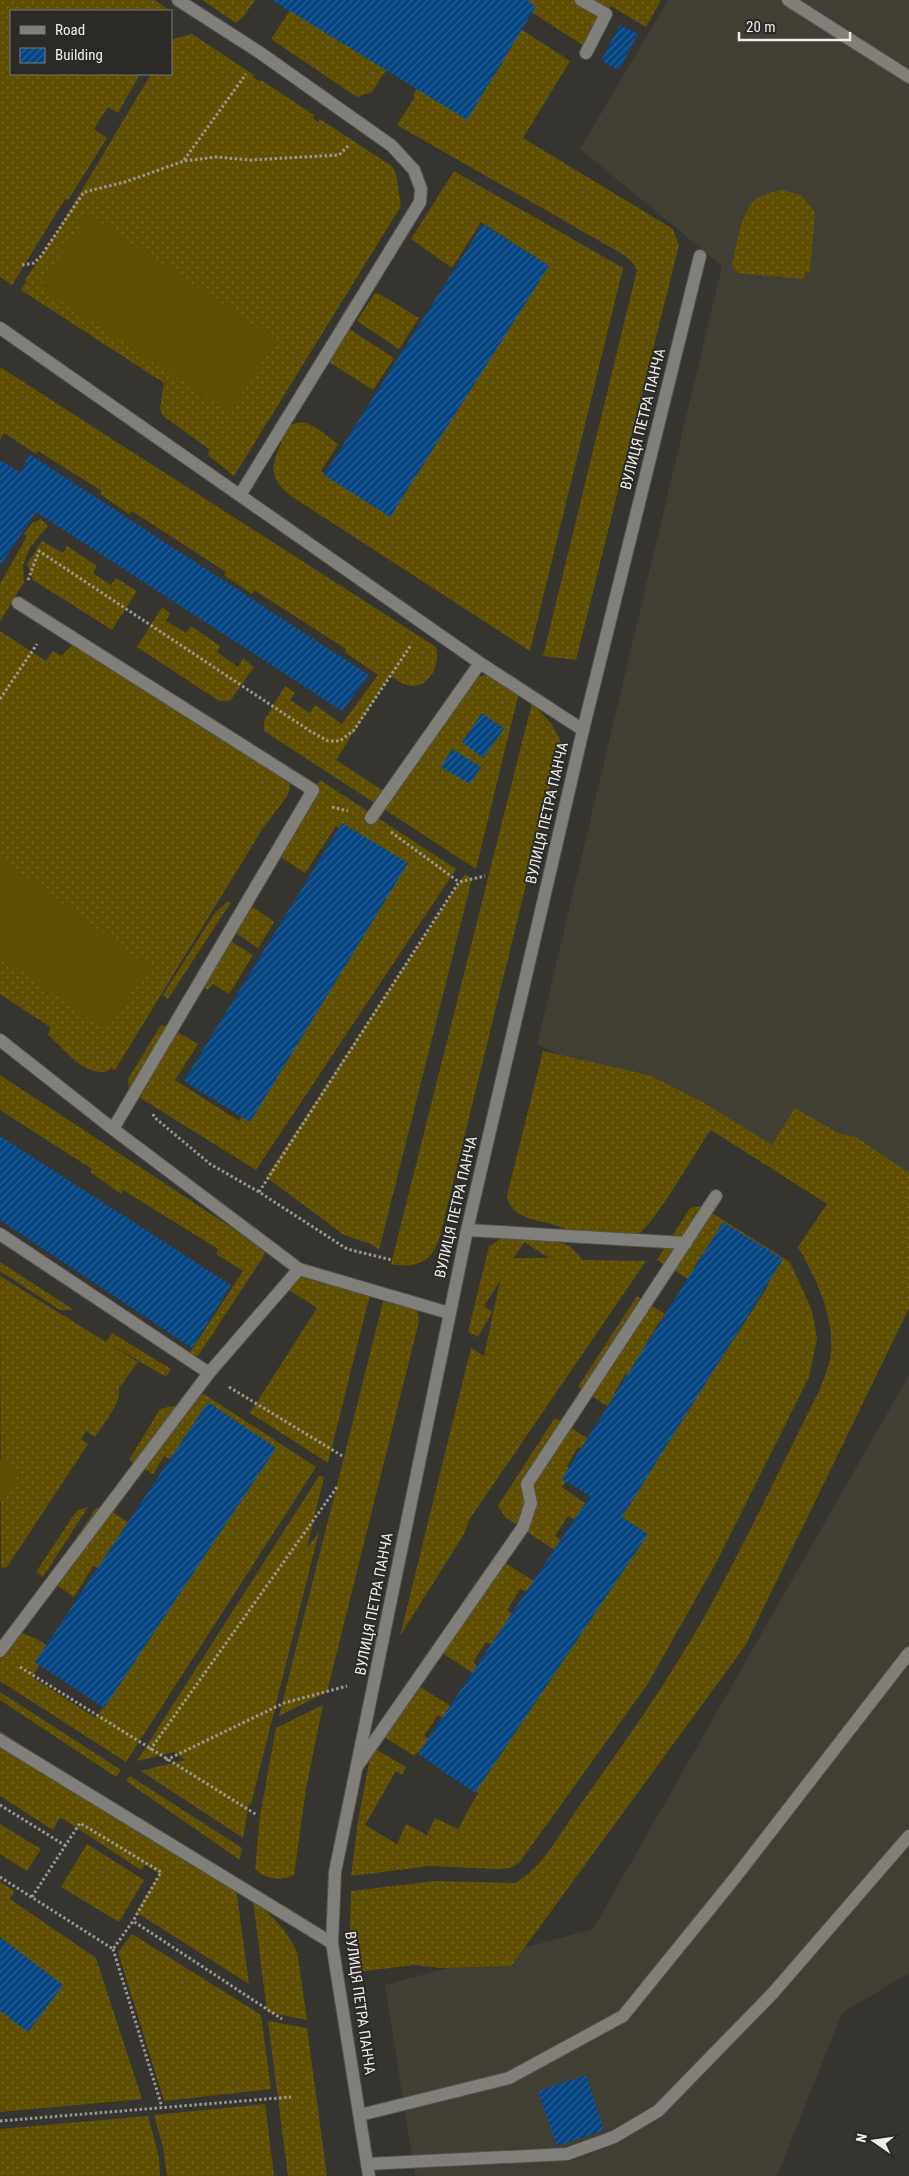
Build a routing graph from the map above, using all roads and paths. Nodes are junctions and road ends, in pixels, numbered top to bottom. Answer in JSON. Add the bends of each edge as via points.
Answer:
{"nodes":[{"id":1,"x":178,"y":0,"type":"edge"},
{"id":2,"x":581,"y":0,"type":"edge"},
{"id":3,"x":788,"y":0,"type":"edge"},
{"id":4,"x":260,"y":52,"type":"junction"},
{"id":5,"x":586,"y":53,"type":"dead end"},
{"id":6,"x":909,"y":77,"type":"edge"},
{"id":7,"x":367,"y":128,"type":"junction"},
{"id":8,"x":184,"y":161,"type":"junction"},
{"id":9,"x":700,"y":256,"type":"dead end"},
{"id":10,"x":22,"y":265,"type":"dead end"},
{"id":11,"x":0,"y":328,"type":"edge"},
{"id":12,"x":240,"y":495,"type":"junction"},
{"id":13,"x":18,"y":603,"type":"joint"},
{"id":14,"x":51,"y":623,"type":"junction"},
{"id":15,"x":415,"y":639,"type":"dead end"},
{"id":16,"x":480,"y":663,"type":"junction"},
{"id":17,"x":0,"y":699,"type":"edge"},
{"id":18,"x":583,"y":730,"type":"junction"},
{"id":19,"x":326,"y":813,"type":"dead end"},
{"id":20,"x":371,"y":818,"type":"junction"},
{"id":21,"x":485,"y":876,"type":"dead end"},
{"id":22,"x":459,"y":882,"type":"junction"},
{"id":23,"x":0,"y":1040,"type":"edge"},
{"id":24,"x":152,"y":1110,"type":"dead end"},
{"id":25,"x":113,"y":1129,"type":"junction"},
{"id":26,"x":259,"y":1192,"type":"junction"},
{"id":27,"x":716,"y":1196,"type":"dead end"},
{"id":28,"x":467,"y":1230,"type":"junction"},
{"id":29,"x":0,"y":1234,"type":"edge"},
{"id":30,"x":686,"y":1243,"type":"junction"},
{"id":31,"x":392,"y":1260,"type":"dead end"},
{"id":32,"x":299,"y":1269,"type":"junction"},
{"id":33,"x":450,"y":1313,"type":"junction"},
{"id":34,"x":209,"y":1373,"type":"junction"},
{"id":35,"x":226,"y":1385,"type":"dead end"},
{"id":36,"x":344,"y":1457,"type":"dead end"},
{"id":37,"x":337,"y":1487,"type":"dead end"},
{"id":38,"x":0,"y":1651,"type":"edge"},
{"id":39,"x":909,"y":1653,"type":"edge"},
{"id":40,"x":19,"y":1666,"type":"dead end"},
{"id":41,"x":375,"y":1680,"type":"junction"},
{"id":42,"x":0,"y":1740,"type":"edge"},
{"id":43,"x":150,"y":1750,"type":"junction"},
{"id":44,"x":166,"y":1760,"type":"junction"},
{"id":45,"x":358,"y":1765,"type":"junction"},
{"id":46,"x":0,"y":1805,"type":"edge"},
{"id":47,"x":257,"y":1815,"type":"dead end"},
{"id":48,"x":909,"y":1836,"type":"edge"},
{"id":49,"x":66,"y":1846,"type":"junction"},
{"id":50,"x":0,"y":1877,"type":"edge"},
{"id":51,"x":32,"y":1897,"type":"junction"},
{"id":52,"x":133,"y":1921,"type":"junction"},
{"id":53,"x":332,"y":1943,"type":"junction"},
{"id":54,"x":113,"y":1949,"type":"junction"},
{"id":55,"x":282,"y":2020,"type":"dead end"},
{"id":56,"x":291,"y":2097,"type":"dead end"},
{"id":57,"x":162,"y":2107,"type":"junction"},
{"id":58,"x":360,"y":2115,"type":"junction"},
{"id":59,"x":0,"y":2121,"type":"edge"},
{"id":60,"x":368,"y":2170,"type":"edge"}],
"edges":[{"from":1,"to":4,"type":"street"},
{"from":2,"to":5,"type":"street","via":[[606,14]]},
{"from":3,"to":6,"type":"street"},
{"from":4,"to":7,"type":"street"},
{"from":4,"to":8,"type":"path"},
{"from":7,"to":8,"type":"path","via":[[339,155],[250,160],[216,157]]},
{"from":7,"to":12,"type":"street","via":[[408,162],[419,184],[420,202]]},
{"from":8,"to":10,"type":"path","via":[[125,182],[84,192],[41,256],[34,263]]},
{"from":9,"to":18,"type":"street","name":"ВУЛИЦЯ ПЕТРА ПАНЧА"},
{"from":11,"to":12,"type":"street"},
{"from":12,"to":16,"type":"street"},
{"from":13,"to":14,"type":"street"},
{"from":13,"to":15,"type":"path","via":[[39,551],[328,741],[340,741],[354,730]]},
{"from":14,"to":17,"type":"path"},
{"from":14,"to":25,"type":"street","via":[[313,790]]},
{"from":16,"to":18,"type":"street"},
{"from":16,"to":20,"type":"street"},
{"from":18,"to":28,"type":"street","name":"ВУЛИЦЯ ПЕТРА ПАНЧА"},
{"from":19,"to":20,"type":"path","via":[[332,807]]},
{"from":20,"to":22,"type":"path"},
{"from":21,"to":22,"type":"path"},
{"from":22,"to":26,"type":"path"},
{"from":23,"to":25,"type":"street"},
{"from":24,"to":26,"type":"path","via":[[154,1117],[210,1164]]},
{"from":25,"to":32,"type":"street"},
{"from":26,"to":31,"type":"path","via":[[347,1249]]},
{"from":27,"to":30,"type":"street"},
{"from":28,"to":30,"type":"street"},
{"from":28,"to":33,"type":"street","name":"ВУЛИЦЯ ПЕТРА ПАНЧА"},
{"from":29,"to":34,"type":"street"},
{"from":30,"to":45,"type":"street","via":[[527,1484],[531,1503],[523,1528]]},
{"from":32,"to":33,"type":"street"},
{"from":32,"to":34,"type":"street"},
{"from":33,"to":41,"type":"street","name":"ВУЛИЦЯ ПЕТРА ПАНЧА"},
{"from":34,"to":38,"type":"street"},
{"from":35,"to":36,"type":"path"},
{"from":37,"to":43,"type":"path"},
{"from":39,"to":58,"type":"street","via":[[623,2016],[509,2078]]},
{"from":40,"to":43,"type":"path"},
{"from":41,"to":44,"type":"path","via":[[284,1703]]},
{"from":41,"to":45,"type":"street","name":"ВУЛИЦЯ ПЕТРА ПАНЧА"},
{"from":42,"to":53,"type":"street"},
{"from":43,"to":44,"type":"path"},
{"from":44,"to":47,"type":"path"},
{"from":45,"to":53,"type":"street","name":"ВУЛИЦЯ ПЕТРА ПАНЧА","via":[[335,1872]]},
{"from":46,"to":49,"type":"path"},
{"from":48,"to":60,"type":"street","via":[[773,1993],[658,2111],[614,2137],[567,2154]]},
{"from":49,"to":51,"type":"path"},
{"from":49,"to":52,"type":"path","via":[[80,1823],[161,1872]]},
{"from":50,"to":51,"type":"path"},
{"from":51,"to":54,"type":"path"},
{"from":52,"to":54,"type":"path"},
{"from":52,"to":55,"type":"path"},
{"from":53,"to":58,"type":"street","name":"ВУЛИЦЯ ПЕТРА ПАНЧА"},
{"from":54,"to":57,"type":"path"},
{"from":56,"to":57,"type":"path"},
{"from":57,"to":59,"type":"path"},
{"from":58,"to":60,"type":"street","name":"ВУЛИЦЯ ПЕТРА ПАНЧА"}]}
